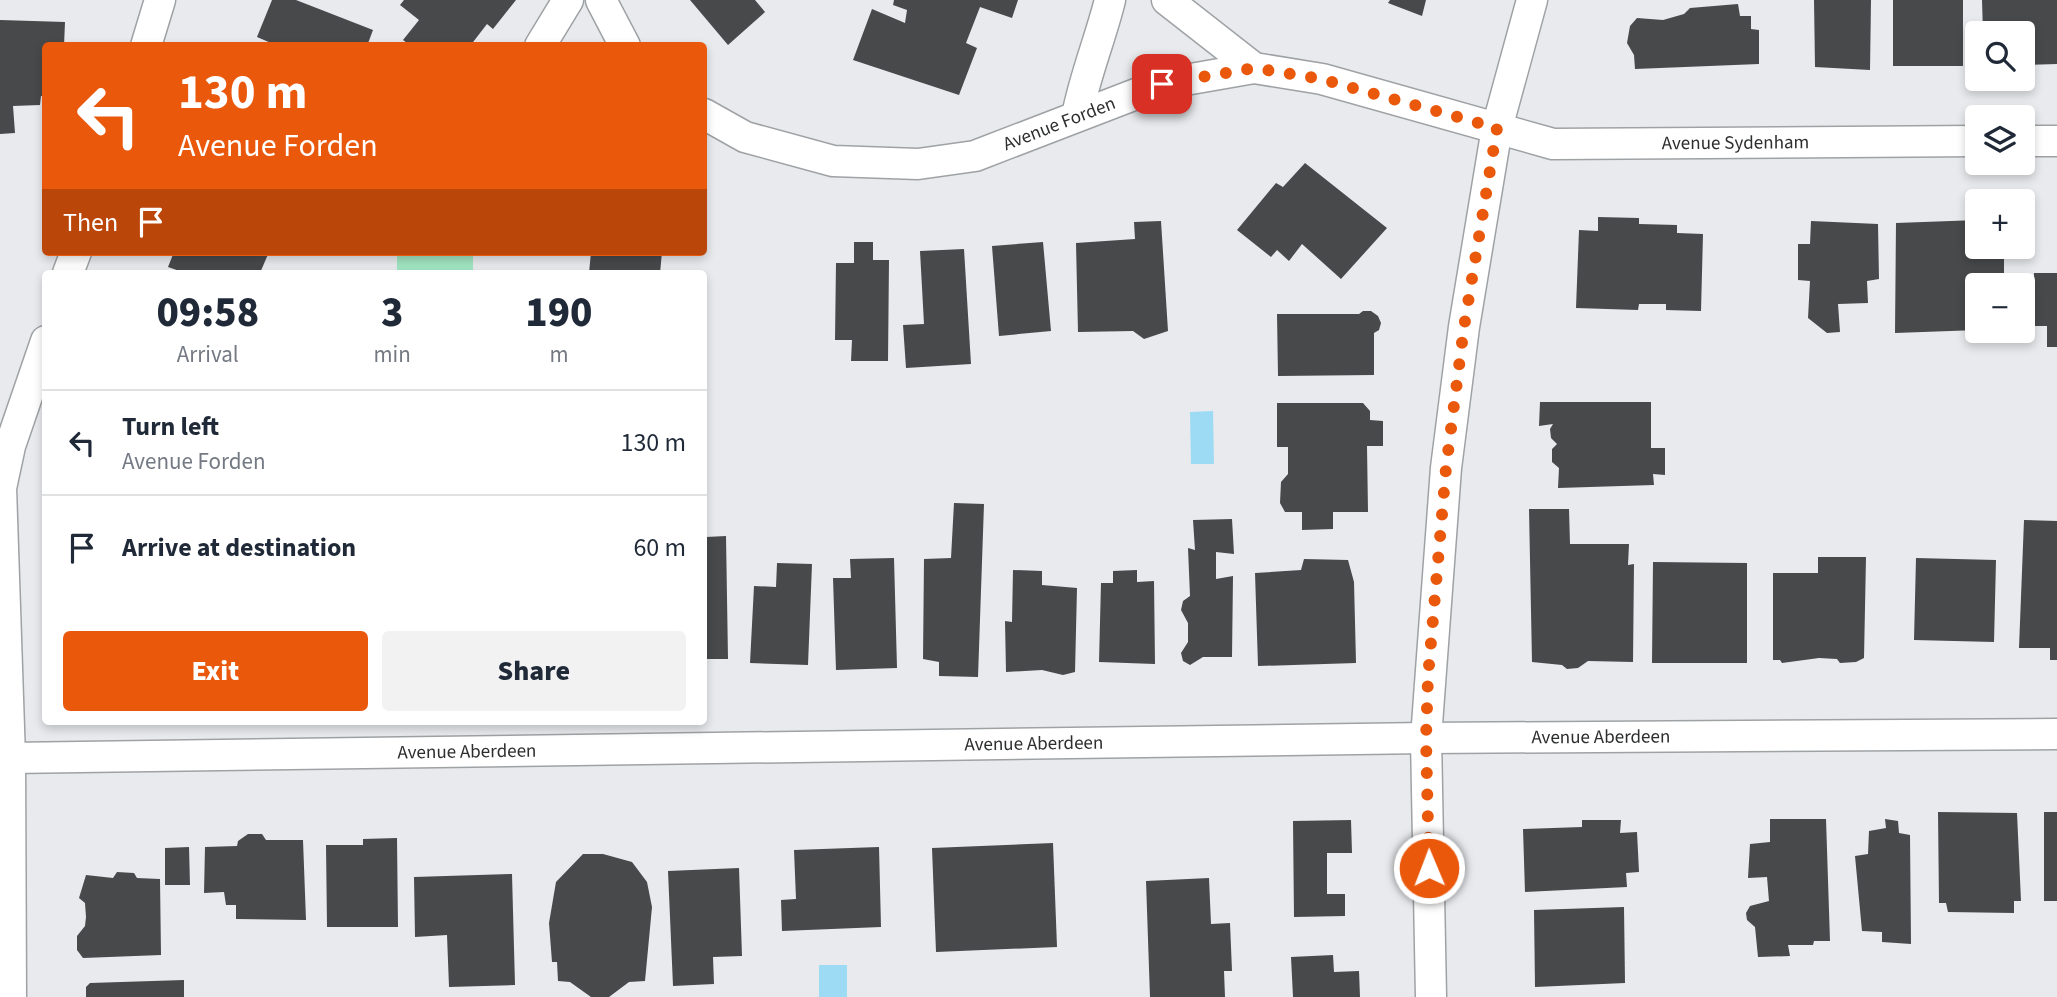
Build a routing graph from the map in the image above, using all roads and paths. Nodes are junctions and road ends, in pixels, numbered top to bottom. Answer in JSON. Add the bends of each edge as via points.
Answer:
{"nodes":[{"id":1,"x":160,"y":0,"type":"edge"},
{"id":2,"x":568,"y":0,"type":"edge"},
{"id":3,"x":601,"y":0,"type":"edge"},
{"id":4,"x":1110,"y":0,"type":"edge"},
{"id":5,"x":1167,"y":0,"type":"edge"},
{"id":6,"x":1532,"y":0,"type":"edge"},
{"id":7,"x":147,"y":42,"type":"edge"},
{"id":8,"x":542,"y":42,"type":"edge"},
{"id":9,"x":623,"y":42,"type":"edge"},
{"id":10,"x":1254,"y":68,"type":"junction"},
{"id":11,"x":707,"y":116,"type":"edge"},
{"id":12,"x":1077,"y":116,"type":"junction"},
{"id":13,"x":1497,"y":128,"type":"junction"},
{"id":14,"x":1965,"y":141,"type":"edge"},
{"id":15,"x":2035,"y":141,"type":"edge"},
{"id":16,"x":2057,"y":141,"type":"edge"},
{"id":17,"x":42,"y":351,"type":"edge"},
{"id":18,"x":5,"y":446,"type":"edge"},
{"id":19,"x":2057,"y":734,"type":"edge"},
{"id":20,"x":1426,"y":738,"type":"junction"},
{"id":21,"x":10,"y":758,"type":"junction"},
{"id":22,"x":10,"y":997,"type":"edge"},
{"id":23,"x":1431,"y":997,"type":"edge"}],
"edges":[{"from":1,"to":7,"type":"street"},
{"from":2,"to":8,"type":"street"},
{"from":3,"to":9,"type":"street"},
{"from":4,"to":12,"type":"street","via":[[1086,71]]},
{"from":5,"to":10,"type":"street"},
{"from":6,"to":13,"type":"street"},
{"from":10,"to":12,"type":"street","name":"Avenue Forden","via":[[1162,84]]},
{"from":10,"to":13,"type":"street","name":"Avenue Forden","via":[[1321,79]]},
{"from":11,"to":12,"type":"street","name":"Avenue Forden","via":[[745,136],[787,150],[872,165],[975,156]]},
{"from":13,"to":14,"type":"street","name":"Avenue Sydenham","via":[[1553,144]]},
{"from":13,"to":20,"type":"street","via":[[1446,468]]},
{"from":15,"to":16,"type":"street"},
{"from":17,"to":18,"type":"street"},
{"from":18,"to":21,"type":"street","via":[[1,488]]},
{"from":19,"to":20,"type":"street","name":"Avenue Aberdeen"},
{"from":20,"to":21,"type":"street","name":"Avenue Aberdeen"},
{"from":20,"to":23,"type":"street"},
{"from":21,"to":22,"type":"street"}]}
